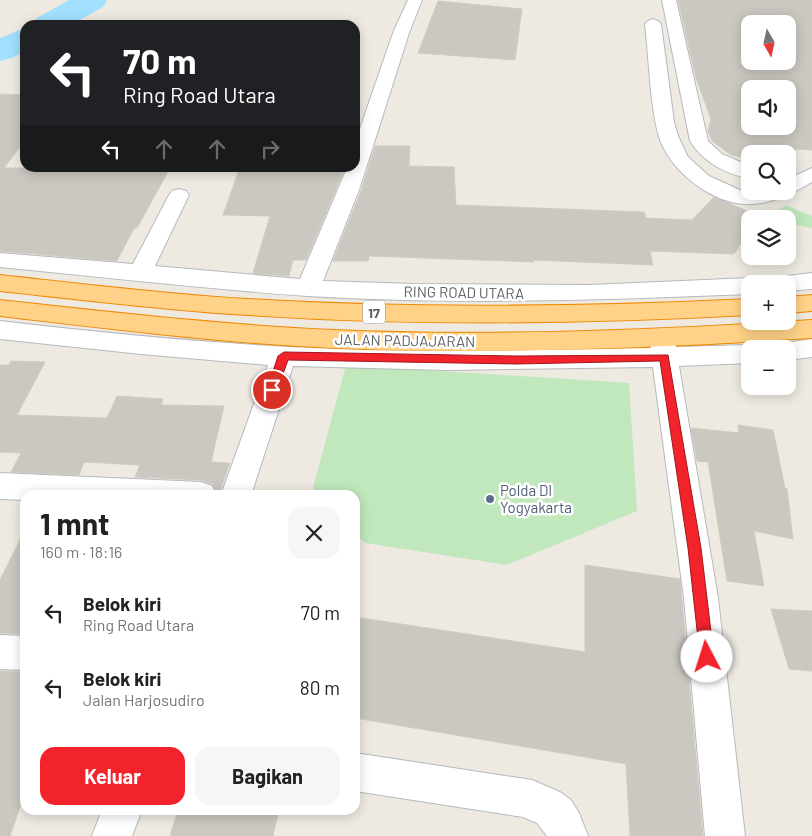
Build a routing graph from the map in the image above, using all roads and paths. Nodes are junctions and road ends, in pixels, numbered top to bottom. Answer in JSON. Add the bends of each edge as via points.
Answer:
{"nodes":[{"id":1,"x":415,"y":0,"type":"edge"},
{"id":2,"x":668,"y":0,"type":"edge"},
{"id":3,"x":653,"y":24,"type":"dead end"},
{"id":4,"x":360,"y":159,"type":"edge"},
{"id":5,"x":741,"y":169,"type":"edge"},
{"id":6,"x":356,"y":172,"type":"edge"},
{"id":7,"x":812,"y":174,"type":"edge"},
{"id":8,"x":796,"y":183,"type":"edge"},
{"id":9,"x":796,"y":190,"type":"edge"},
{"id":10,"x":179,"y":195,"type":"dead end"},
{"id":11,"x":812,"y":196,"type":"edge"},
{"id":12,"x":741,"y":197,"type":"edge"},
{"id":13,"x":0,"y":260,"type":"edge"},
{"id":14,"x":140,"y":273,"type":"junction"},
{"id":15,"x":812,"y":281,"type":"edge"},
{"id":16,"x":796,"y":282,"type":"edge"},
{"id":17,"x":0,"y":283,"type":"edge"},
{"id":18,"x":741,"y":286,"type":"edge"},
{"id":19,"x":308,"y":288,"type":"junction"},
{"id":20,"x":812,"y":303,"type":"edge"},
{"id":21,"x":796,"y":304,"type":"edge"},
{"id":22,"x":741,"y":307,"type":"edge"},
{"id":23,"x":0,"y":308,"type":"edge"},
{"id":24,"x":0,"y":330,"type":"edge"},
{"id":25,"x":812,"y":330,"type":"edge"},
{"id":26,"x":663,"y":347,"type":"junction"},
{"id":27,"x":812,"y":348,"type":"edge"},
{"id":28,"x":796,"y":350,"type":"edge"},
{"id":29,"x":741,"y":353,"type":"edge"},
{"id":30,"x":284,"y":356,"type":"junction"},
{"id":31,"x":0,"y":486,"type":"edge"},
{"id":32,"x":89,"y":490,"type":"edge"},
{"id":33,"x":238,"y":490,"type":"edge"},
{"id":34,"x":0,"y":652,"type":"edge"},
{"id":35,"x":20,"y":653,"type":"edge"},
{"id":36,"x":360,"y":773,"type":"edge"},
{"id":37,"x":120,"y":815,"type":"edge"},
{"id":38,"x":112,"y":836,"type":"edge"},
{"id":39,"x":568,"y":836,"type":"edge"},
{"id":40,"x":725,"y":836,"type":"edge"}],
"edges":[{"from":1,"to":4,"type":"street"},
{"from":2,"to":5,"type":"street","via":[[700,141],[709,154]]},
{"from":3,"to":12,"type":"street","via":[[666,130],[673,149],[680,160],[703,180]]},
{"from":6,"to":19,"type":"street"},
{"from":7,"to":8,"type":"street"},
{"from":9,"to":11,"type":"street"},
{"from":10,"to":14,"type":"street"},
{"from":13,"to":14,"type":"street","name":"RING ROAD UTARA"},
{"from":14,"to":19,"type":"street","name":"RING ROAD UTARA"},
{"from":15,"to":16,"type":"street"},
{"from":17,"to":22,"type":"highway","name":"JALAN PADJAJARAN","number":"17","via":[[176,302],[416,313],[515,315]]},
{"from":18,"to":19,"type":"street","name":"RING ROAD UTARA","via":[[590,293]]},
{"from":20,"to":21,"type":"highway"},
{"from":23,"to":26,"type":"highway","name":"JALAN PADJAJARAN","number":"17","via":[[333,339]]},
{"from":24,"to":30,"type":"street"},
{"from":25,"to":26,"type":"highway","name":"JALAN PADJAJARAN","number":"17"},
{"from":26,"to":29,"type":"street"},
{"from":26,"to":30,"type":"street","via":[[516,360]]},
{"from":26,"to":40,"type":"street","via":[[701,598]]},
{"from":27,"to":28,"type":"street"},
{"from":30,"to":33,"type":"street"},
{"from":31,"to":32,"type":"street"},
{"from":34,"to":35,"type":"street"},
{"from":36,"to":39,"type":"street","via":[[523,797],[544,803],[562,820]]},
{"from":37,"to":38,"type":"street"}]}
